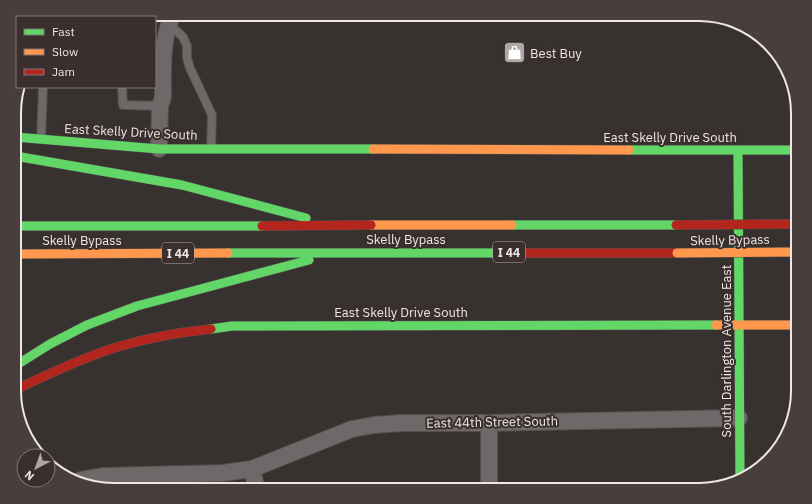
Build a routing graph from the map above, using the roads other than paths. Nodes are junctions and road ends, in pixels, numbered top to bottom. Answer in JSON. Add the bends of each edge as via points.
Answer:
{"nodes":[{"id":1,"x":171,"y":21,"type":"edge"},
{"id":2,"x":172,"y":21,"type":"edge"},
{"id":3,"x":43,"y":88,"type":"edge"},
{"id":4,"x":122,"y":88,"type":"edge"},
{"id":5,"x":160,"y":106,"type":"junction"},
{"id":6,"x":21,"y":137,"type":"edge"},
{"id":7,"x":41,"y":140,"type":"junction"},
{"id":8,"x":159,"y":149,"type":"junction"},
{"id":9,"x":211,"y":149,"type":"junction"},
{"id":10,"x":738,"y":150,"type":"junction"},
{"id":11,"x":791,"y":150,"type":"edge"},
{"id":12,"x":21,"y":157,"type":"edge"},
{"id":13,"x":791,"y":224,"type":"edge"},
{"id":14,"x":21,"y":226,"type":"edge"},
{"id":15,"x":332,"y":226,"type":"junction"},
{"id":16,"x":341,"y":252,"type":"junction"},
{"id":17,"x":791,"y":252,"type":"edge"},
{"id":18,"x":21,"y":254,"type":"edge"},
{"id":19,"x":739,"y":325,"type":"junction"},
{"id":20,"x":791,"y":325,"type":"edge"},
{"id":21,"x":21,"y":362,"type":"edge"},
{"id":22,"x":21,"y":387,"type":"edge"},
{"id":23,"x":739,"y":418,"type":"junction"},
{"id":24,"x":489,"y":422,"type":"junction"},
{"id":25,"x":252,"y":469,"type":"junction"},
{"id":26,"x":740,"y":473,"type":"edge"},
{"id":27,"x":87,"y":479,"type":"edge"},
{"id":28,"x":255,"y":483,"type":"edge"},
{"id":29,"x":489,"y":483,"type":"edge"}],
"edges":[{"from":1,"to":5,"type":"street","via":[[164,56],[163,97]]},
{"from":2,"to":9,"type":"lane","via":[[187,46],[190,68],[212,115]]},
{"from":3,"to":7,"type":"lane"},
{"from":4,"to":5,"type":"lane","via":[[123,105]]},
{"from":5,"to":8,"type":"street"},
{"from":6,"to":7,"type":"main road","name":"East Skelly Drive South"},
{"from":7,"to":8,"type":"main road","name":"East Skelly Drive South"},
{"from":8,"to":9,"type":"main road","name":"East Skelly Drive South"},
{"from":9,"to":10,"type":"main road","name":"East Skelly Drive South"},
{"from":10,"to":11,"type":"main road","name":"East Skelly Drive South"},
{"from":10,"to":19,"type":"main road","name":"South Darlington Avenue East"},
{"from":12,"to":15,"type":"main road","via":[[182,185]]},
{"from":13,"to":15,"type":"main road","name":"Skelly Bypass","number":"I 44","bridge":true},
{"from":14,"to":15,"type":"main road","name":"Skelly Bypass","number":"I 44"},
{"from":16,"to":17,"type":"main road","name":"Skelly Bypass","number":"I 44","bridge":true},
{"from":16,"to":18,"type":"main road","name":"Skelly Bypass","number":"I 44"},
{"from":16,"to":21,"type":"main road","via":[[137,306],[87,325]]},
{"from":19,"to":20,"type":"main road","name":"East Skelly Drive South"},
{"from":19,"to":22,"type":"main road","name":"East Skelly Drive South","via":[[232,326],[175,333],[117,347],[55,370]]},
{"from":19,"to":23,"type":"main road","name":"South Darlington Avenue East"},
{"from":23,"to":24,"type":"street","name":"East 44th Street South"},
{"from":23,"to":26,"type":"main road","name":"South Darlington Avenue East"},
{"from":24,"to":25,"type":"street","name":"East 44th Street South","via":[[401,423],[352,429]]},
{"from":24,"to":29,"type":"street"},
{"from":25,"to":27,"type":"street","name":"East 44th Street South","via":[[223,473],[105,476]]},
{"from":25,"to":28,"type":"street"}]}
